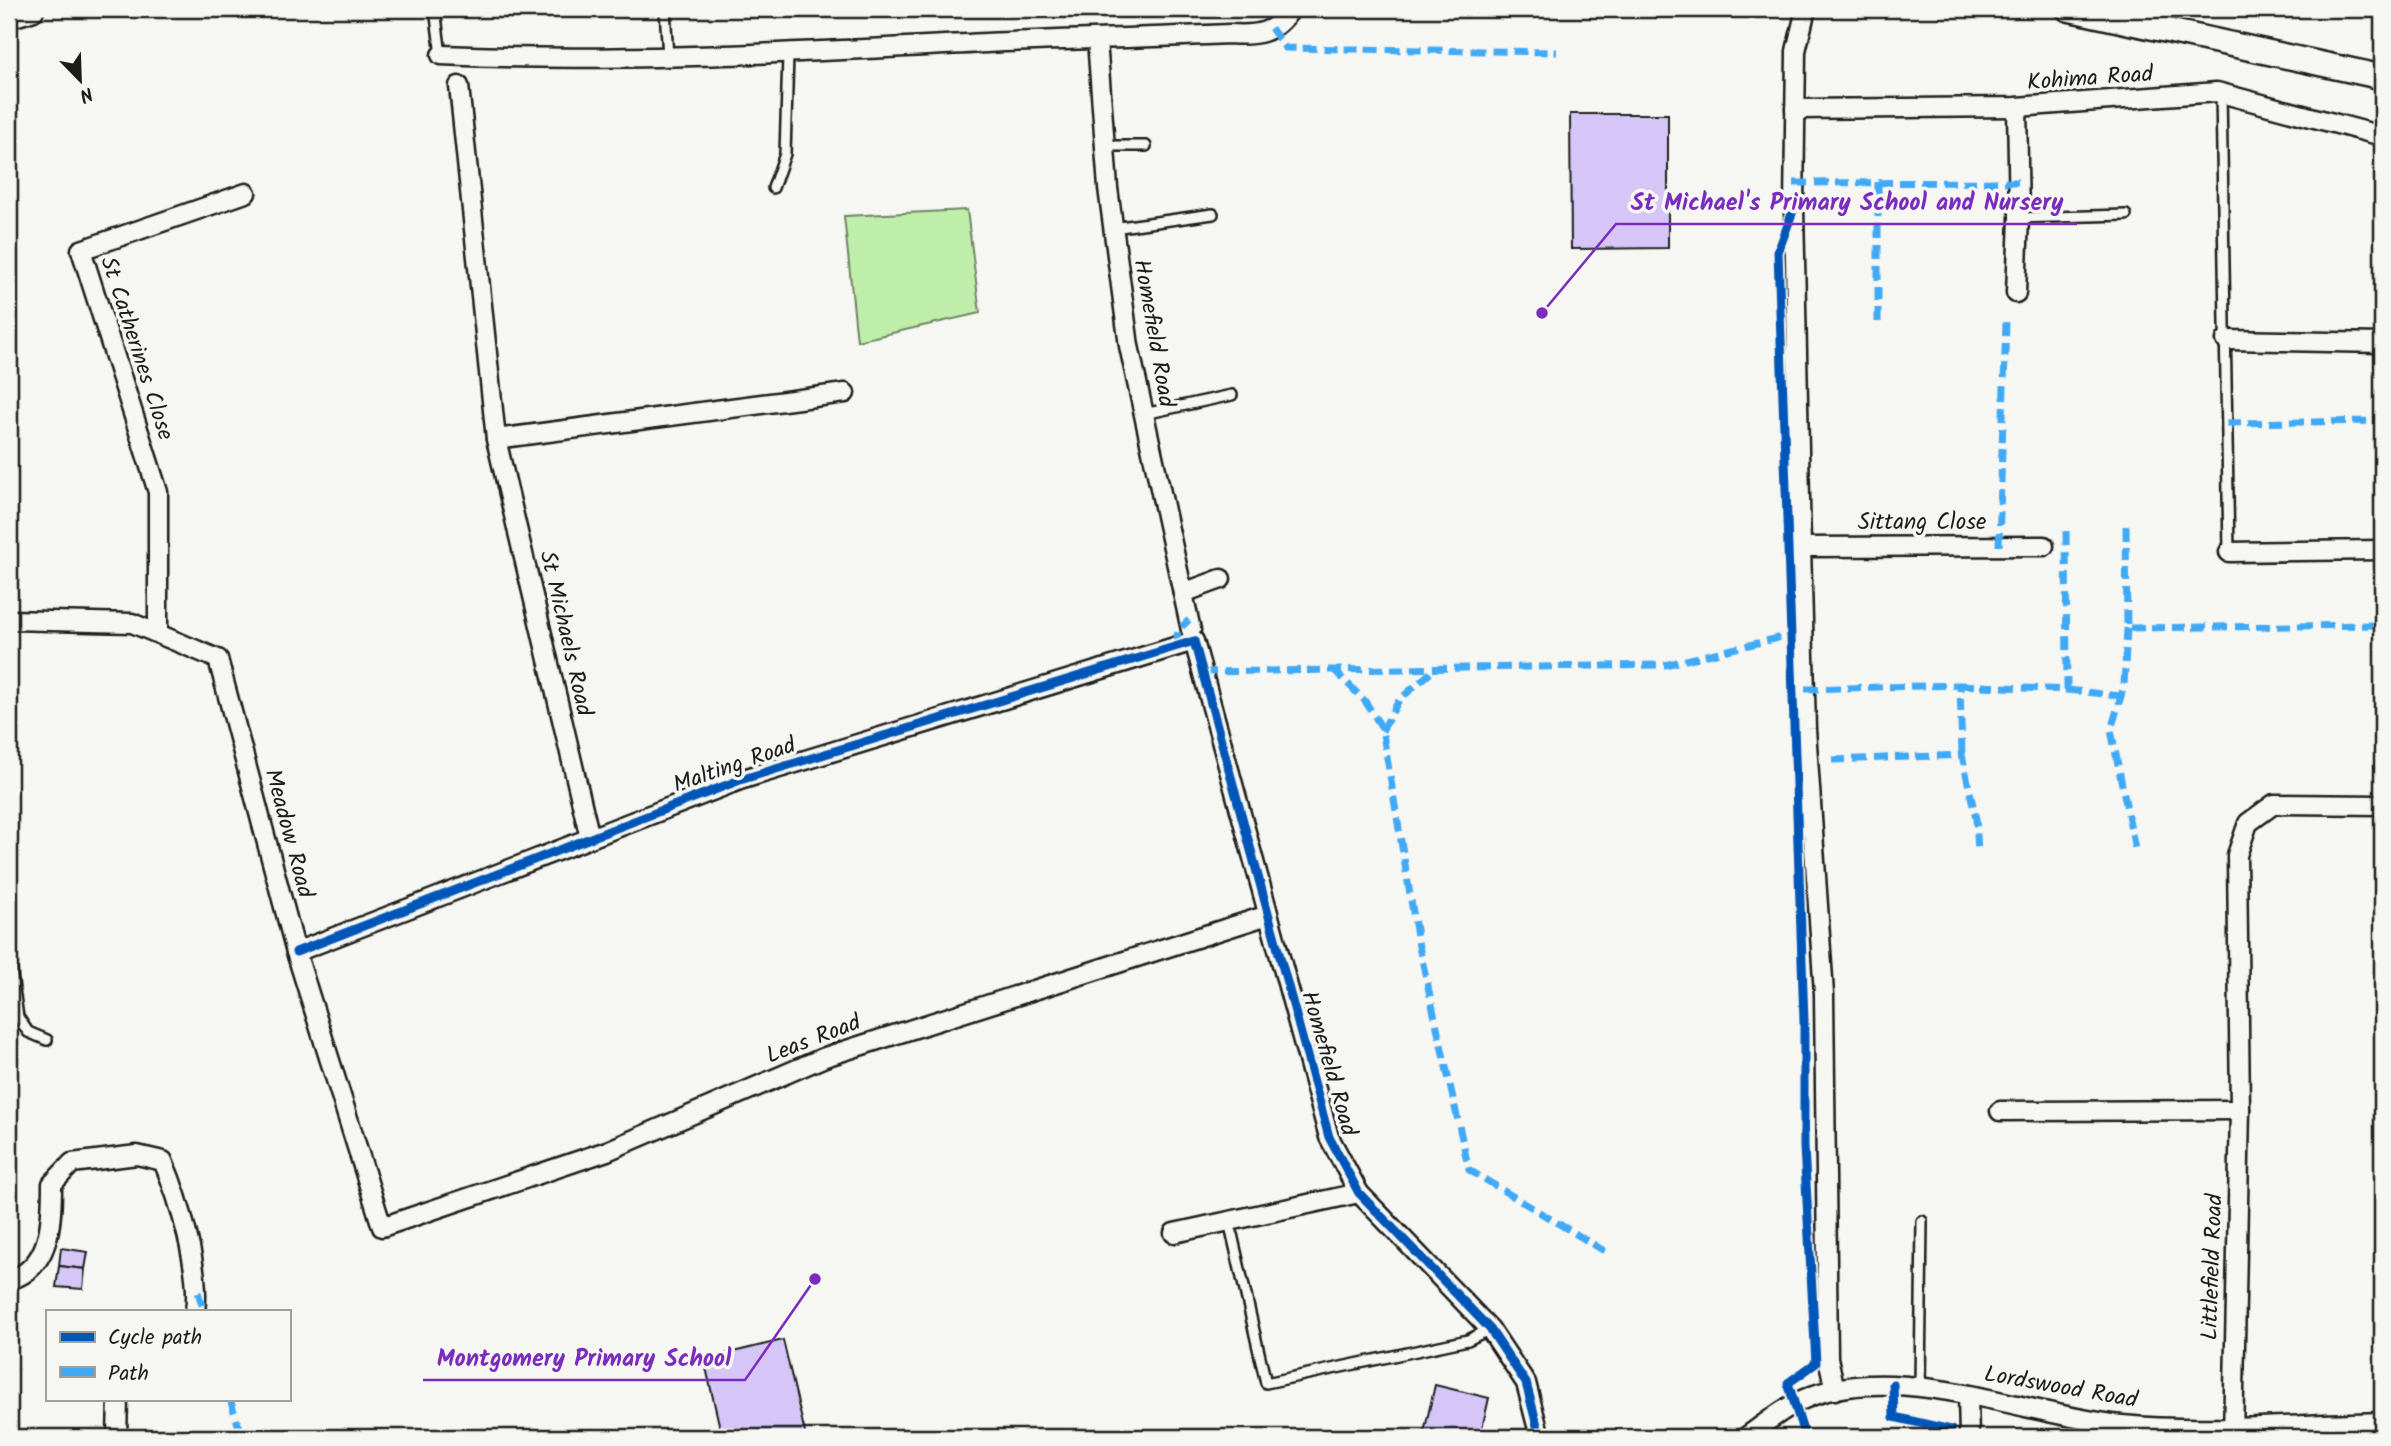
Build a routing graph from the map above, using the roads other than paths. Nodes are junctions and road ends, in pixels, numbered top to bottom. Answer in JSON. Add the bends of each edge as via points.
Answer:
{"nodes":[{"id":1,"x":32,"y":9,"type":"edge"},
{"id":2,"x":435,"y":9,"type":"edge"},
{"id":3,"x":665,"y":9,"type":"edge"},
{"id":4,"x":1291,"y":9,"type":"edge"},
{"id":5,"x":1806,"y":9,"type":"edge"},
{"id":6,"x":2068,"y":9,"type":"edge"},
{"id":7,"x":9,"y":16,"type":"edge"},
{"id":8,"x":1097,"y":40,"type":"junction"},
{"id":9,"x":441,"y":55,"type":"joint"},
{"id":10,"x":788,"y":55,"type":"junction"},
{"id":11,"x":668,"y":59,"type":"junction"},
{"id":12,"x":2382,"y":77,"type":"edge"},
{"id":13,"x":459,"y":86,"type":"dead end"},
{"id":14,"x":2221,"y":93,"type":"junction"},
{"id":15,"x":2017,"y":107,"type":"junction"},
{"id":16,"x":1795,"y":109,"type":"junction"},
{"id":17,"x":2382,"y":136,"type":"edge"},
{"id":18,"x":1105,"y":146,"type":"junction"},
{"id":19,"x":1146,"y":146,"type":"dead end"},
{"id":20,"x":774,"y":188,"type":"dead end"},
{"id":21,"x":246,"y":193,"type":"dead end"},
{"id":22,"x":1213,"y":214,"type":"dead end"},
{"id":23,"x":2126,"y":215,"type":"dead end"},
{"id":24,"x":2019,"y":218,"type":"junction"},
{"id":25,"x":1114,"y":228,"type":"junction"},
{"id":26,"x":2016,"y":293,"type":"dead end"},
{"id":27,"x":2226,"y":340,"type":"junction"},
{"id":28,"x":2382,"y":343,"type":"edge"},
{"id":29,"x":845,"y":393,"type":"dead end"},
{"id":30,"x":1232,"y":395,"type":"dead end"},
{"id":31,"x":1144,"y":414,"type":"junction"},
{"id":32,"x":496,"y":439,"type":"junction"},
{"id":33,"x":2044,"y":546,"type":"dead end"},
{"id":34,"x":1801,"y":547,"type":"junction"},
{"id":35,"x":2382,"y":550,"type":"edge"},
{"id":36,"x":2229,"y":552,"type":"joint"},
{"id":37,"x":1221,"y":579,"type":"dead end"},
{"id":38,"x":1184,"y":593,"type":"junction"},
{"id":39,"x":9,"y":620,"type":"edge"},
{"id":40,"x":158,"y":633,"type":"junction"},
{"id":41,"x":1192,"y":635,"type":"junction"},
{"id":42,"x":2382,"y":805,"type":"edge"},
{"id":43,"x":590,"y":838,"type":"junction"},
{"id":44,"x":1268,"y":915,"type":"junction"},
{"id":45,"x":296,"y":952,"type":"junction"},
{"id":46,"x":9,"y":955,"type":"edge"},
{"id":47,"x":47,"y":1040,"type":"dead end"},
{"id":48,"x":2240,"y":1110,"type":"junction"},
{"id":49,"x":2000,"y":1111,"type":"dead end"},
{"id":50,"x":1359,"y":1193,"type":"junction"},
{"id":51,"x":1229,"y":1221,"type":"junction"},
{"id":52,"x":1922,"y":1221,"type":"dead end"},
{"id":53,"x":382,"y":1227,"type":"joint"},
{"id":54,"x":1174,"y":1233,"type":"dead end"},
{"id":55,"x":9,"y":1280,"type":"edge"},
{"id":56,"x":195,"y":1310,"type":"edge"},
{"id":57,"x":1490,"y":1329,"type":"junction"},
{"id":58,"x":1920,"y":1388,"type":"junction"},
{"id":59,"x":1835,"y":1390,"type":"junction"},
{"id":60,"x":1968,"y":1395,"type":"junction"},
{"id":61,"x":118,"y":1400,"type":"edge"},
{"id":62,"x":2382,"y":1422,"type":"edge"},
{"id":63,"x":2232,"y":1432,"type":"edge"},
{"id":64,"x":117,"y":1437,"type":"edge"},
{"id":65,"x":1540,"y":1437,"type":"edge"},
{"id":66,"x":1746,"y":1437,"type":"edge"},
{"id":67,"x":1969,"y":1437,"type":"edge"}],
"edges":[{"from":1,"to":7,"type":"street"},
{"from":2,"to":9,"type":"lane"},
{"from":3,"to":11,"type":"lane"},
{"from":4,"to":8,"type":"street","via":[[1258,36]]},
{"from":5,"to":16,"type":"street","via":[[1796,51]]},
{"from":6,"to":12,"type":"street"},
{"from":8,"to":10,"type":"street"},
{"from":8,"to":18,"type":"street","name":"Homefield Road"},
{"from":9,"to":11,"type":"street"},
{"from":10,"to":11,"type":"street"},
{"from":10,"to":20,"type":"lane","via":[[785,153]]},
{"from":13,"to":32,"type":"street","name":"St Michaels Road"},
{"from":14,"to":15,"type":"street","name":"Kohima Road"},
{"from":14,"to":17,"type":"street","name":"Kohima Road"},
{"from":14,"to":27,"type":"lane"},
{"from":15,"to":16,"type":"street","name":"Kohima Road"},
{"from":15,"to":24,"type":"street"},
{"from":16,"to":34,"type":"street"},
{"from":18,"to":19,"type":"lane"},
{"from":18,"to":25,"type":"street","name":"Homefield Road"},
{"from":21,"to":40,"type":"street","name":"St Catherines Close","via":[[81,250],[158,492]]},
{"from":22,"to":25,"type":"lane"},
{"from":23,"to":24,"type":"lane"},
{"from":24,"to":26,"type":"street"},
{"from":25,"to":31,"type":"street","name":"Homefield Road","via":[[1129,346]]},
{"from":27,"to":28,"type":"street"},
{"from":27,"to":36,"type":"lane"},
{"from":29,"to":32,"type":"street"},
{"from":30,"to":31,"type":"lane"},
{"from":31,"to":38,"type":"street","name":"Homefield Road"},
{"from":32,"to":43,"type":"street","name":"St Michaels Road"},
{"from":33,"to":34,"type":"street","name":"Sittang Close"},
{"from":34,"to":59,"type":"street","via":[[1806,729],[1824,994],[1828,1358]]},
{"from":35,"to":36,"type":"street"},
{"from":37,"to":38,"type":"street"},
{"from":38,"to":41,"type":"street","name":"Homefield Road"},
{"from":39,"to":40,"type":"street","name":"Meadow Road","via":[[132,623]]},
{"from":40,"to":45,"type":"street","name":"Meadow Road","via":[[218,659]]},
{"from":41,"to":43,"type":"street","name":"Malting Road","via":[[740,780]]},
{"from":41,"to":44,"type":"street","name":"Homefield Road"},
{"from":42,"to":48,"type":"street","name":"Littlefield Road","via":[[2274,804],[2248,822],[2237,855]]},
{"from":43,"to":45,"type":"street","name":"Malting Road"},
{"from":44,"to":50,"type":"street","name":"Homefield Road","via":[[1329,1137]]},
{"from":44,"to":53,"type":"street","name":"Leas Road","via":[[825,1057],[607,1151]]},
{"from":45,"to":53,"type":"street","name":"Meadow Road"},
{"from":46,"to":47,"type":"lane","via":[[18,1017],[28,1031]]},
{"from":48,"to":49,"type":"street"},
{"from":48,"to":63,"type":"street","name":"Littlefield Road"},
{"from":50,"to":51,"type":"street"},
{"from":50,"to":57,"type":"street","name":"Homefield Road"},
{"from":51,"to":54,"type":"street"},
{"from":51,"to":57,"type":"lane","via":[[1266,1383],[1468,1340]]},
{"from":52,"to":58,"type":"lane"},
{"from":55,"to":56,"type":"street","via":[[40,1260],[52,1220],[52,1184],[72,1163],[137,1156],[163,1161],[176,1190],[198,1292]]},
{"from":57,"to":65,"type":"street","name":"Homefield Road","via":[[1526,1383]]},
{"from":58,"to":59,"type":"street","name":"Lordswood Road","via":[[1893,1384]]},
{"from":58,"to":60,"type":"street","name":"Lordswood Road"},
{"from":59,"to":66,"type":"street","name":"Lordswood Road","via":[[1795,1403]]},
{"from":60,"to":63,"type":"street","name":"Lordswood Road","via":[[2122,1425]]},
{"from":60,"to":67,"type":"street"},
{"from":61,"to":64,"type":"street"},
{"from":62,"to":63,"type":"street","name":"Lordswood Road"}]}
